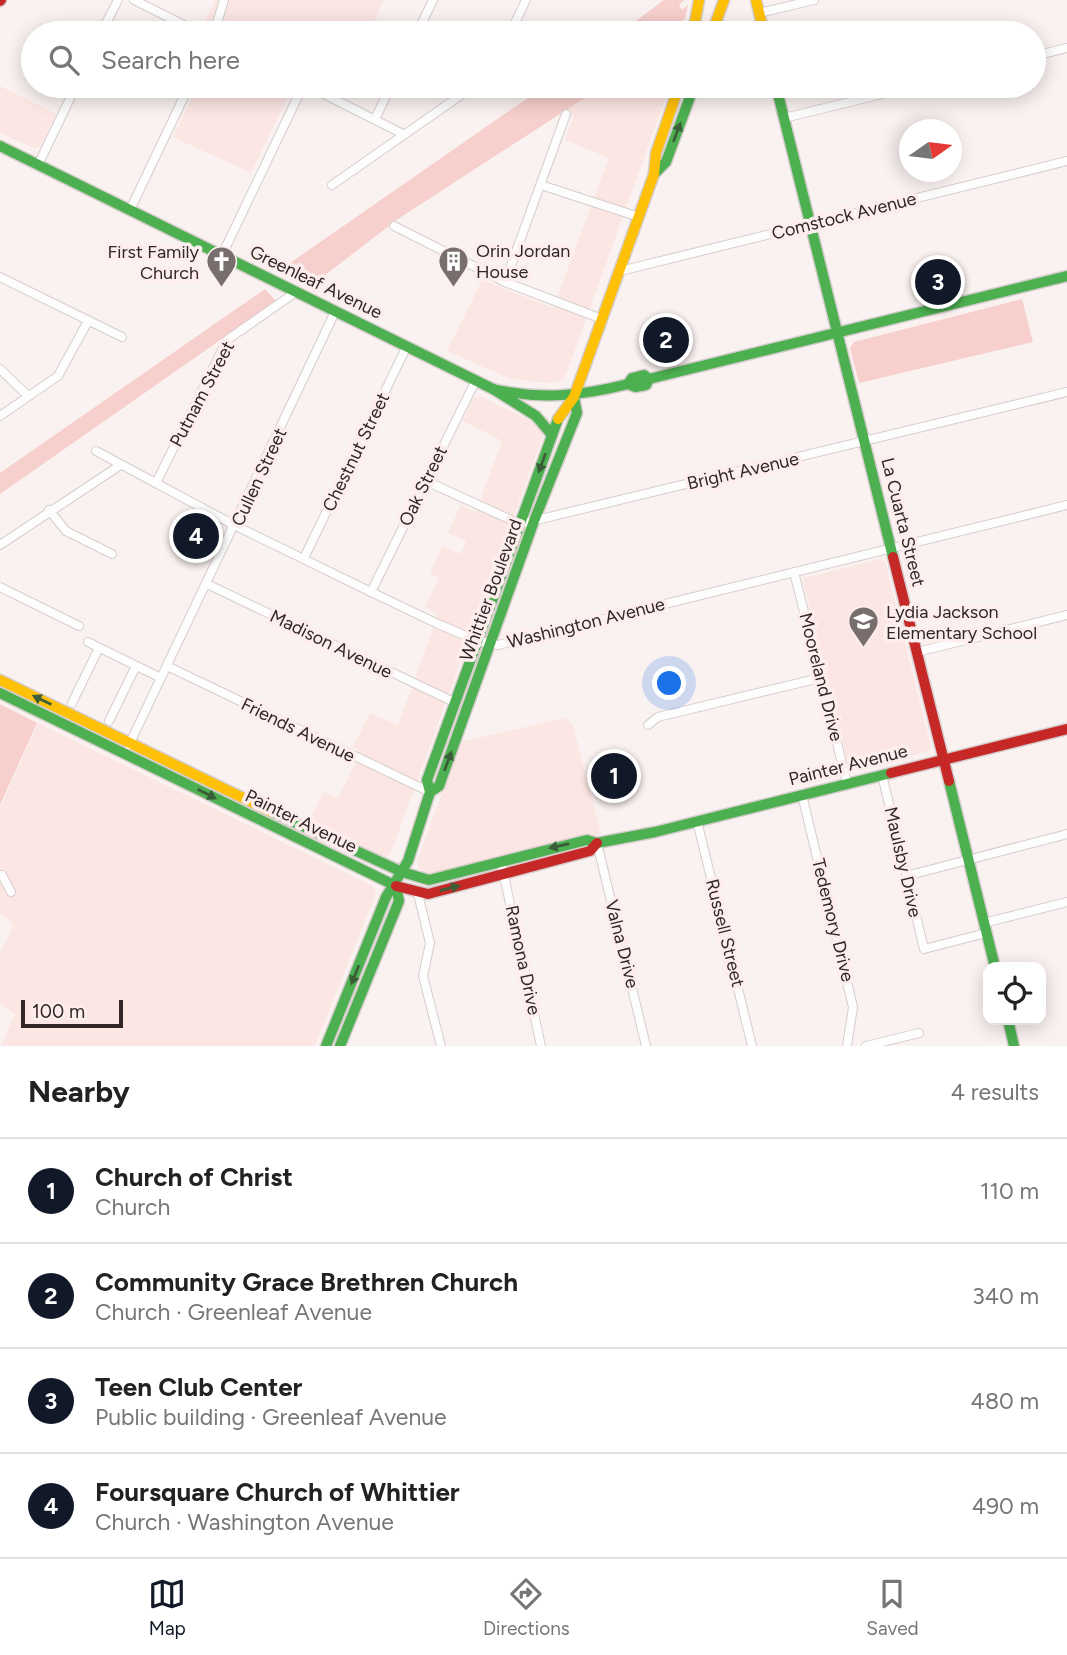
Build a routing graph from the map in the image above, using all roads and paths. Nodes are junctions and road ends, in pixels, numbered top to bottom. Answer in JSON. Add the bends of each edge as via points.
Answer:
{"nodes":[{"id":1,"x":118,"y":0,"type":"edge"},
{"id":2,"x":134,"y":0,"type":"edge"},
{"id":3,"x":224,"y":0,"type":"edge"},
{"id":4,"x":433,"y":0,"type":"edge"},
{"id":5,"x":526,"y":0,"type":"edge"},
{"id":6,"x":699,"y":0,"type":"edge"},
{"id":7,"x":724,"y":0,"type":"edge"},
{"id":8,"x":755,"y":0,"type":"edge"},
{"id":9,"x":814,"y":0,"type":"edge"},
{"id":10,"x":759,"y":13,"type":"junction"},
{"id":11,"x":108,"y":21,"type":"edge"},
{"id":12,"x":176,"y":21,"type":"edge"},
{"id":13,"x":218,"y":21,"type":"edge"},
{"id":14,"x":423,"y":21,"type":"edge"},
{"id":15,"x":516,"y":21,"type":"edge"},
{"id":16,"x":695,"y":21,"type":"edge"},
{"id":17,"x":716,"y":21,"type":"edge"},
{"id":18,"x":761,"y":21,"type":"edge"},
{"id":19,"x":1067,"y":48,"type":"edge"},
{"id":20,"x":1046,"y":53,"type":"edge"},
{"id":21,"x":70,"y":98,"type":"edge"},
{"id":22,"x":183,"y":98,"type":"edge"},
{"id":23,"x":297,"y":98,"type":"edge"},
{"id":24,"x":332,"y":98,"type":"edge"},
{"id":25,"x":385,"y":98,"type":"edge"},
{"id":26,"x":456,"y":98,"type":"edge"},
{"id":27,"x":675,"y":98,"type":"edge"},
{"id":28,"x":690,"y":98,"type":"edge"},
{"id":29,"x":779,"y":98,"type":"edge"},
{"id":30,"x":866,"y":98,"type":"edge"},
{"id":31,"x":566,"y":114,"type":"dead end"},
{"id":32,"x":784,"y":118,"type":"junction"},
{"id":33,"x":375,"y":119,"type":"junction"},
{"id":34,"x":403,"y":134,"type":"junction"},
{"id":35,"x":0,"y":146,"type":"edge"},
{"id":36,"x":1067,"y":161,"type":"edge"},
{"id":37,"x":38,"y":165,"type":"junction"},
{"id":38,"x":654,"y":174,"type":"junction"},
{"id":39,"x":332,"y":185,"type":"dead end"},
{"id":40,"x":541,"y":185,"type":"junction"},
{"id":41,"x":130,"y":210,"type":"junction"},
{"id":42,"x":639,"y":217,"type":"junction"},
{"id":43,"x":810,"y":224,"type":"junction"},
{"id":44,"x":394,"y":226,"type":"dead end"},
{"id":45,"x":222,"y":255,"type":"junction"},
{"id":46,"x":620,"y":271,"type":"junction"},
{"id":47,"x":1067,"y":276,"type":"edge"},
{"id":48,"x":0,"y":277,"type":"edge"},
{"id":49,"x":505,"y":282,"type":"junction"},
{"id":50,"x":296,"y":292,"type":"junction"},
{"id":51,"x":335,"y":312,"type":"junction"},
{"id":52,"x":602,"y":319,"type":"junction"},
{"id":53,"x":89,"y":321,"type":"junction"},
{"id":54,"x":838,"y":332,"type":"junction"},
{"id":55,"x":122,"y":337,"type":"dead end"},
{"id":56,"x":407,"y":346,"type":"junction"},
{"id":57,"x":0,"y":369,"type":"edge"},
{"id":58,"x":476,"y":380,"type":"junction"},
{"id":59,"x":493,"y":389,"type":"junction"},
{"id":60,"x":1067,"y":392,"type":"edge"},
{"id":61,"x":28,"y":396,"type":"junction"},
{"id":62,"x":574,"y":397,"type":"junction"},
{"id":63,"x":0,"y":416,"type":"edge"},
{"id":64,"x":552,"y":435,"type":"junction"},
{"id":65,"x":865,"y":443,"type":"junction"},
{"id":66,"x":96,"y":451,"type":"dead end"},
{"id":67,"x":119,"y":466,"type":"junction"},
{"id":68,"x":426,"y":481,"type":"junction"},
{"id":69,"x":156,"y":484,"type":"junction"},
{"id":70,"x":1067,"y":505,"type":"edge"},
{"id":71,"x":49,"y":510,"type":"junction"},
{"id":72,"x":534,"y":521,"type":"junction"},
{"id":73,"x":520,"y":524,"type":"junction"},
{"id":74,"x":236,"y":526,"type":"junction"},
{"id":75,"x":0,"y":545,"type":"edge"},
{"id":76,"x":891,"y":549,"type":"junction"},
{"id":77,"x":112,"y":554,"type":"dead end"},
{"id":78,"x":304,"y":558,"type":"junction"},
{"id":79,"x":794,"y":572,"type":"junction"},
{"id":80,"x":207,"y":584,"type":"junction"},
{"id":81,"x":0,"y":587,"type":"edge"},
{"id":82,"x":371,"y":592,"type":"junction"},
{"id":83,"x":1067,"y":615,"type":"edge"},
{"id":84,"x":79,"y":626,"type":"dead end"},
{"id":85,"x":478,"y":641,"type":"junction"},
{"id":86,"x":88,"y":642,"type":"dead end"},
{"id":87,"x":490,"y":643,"type":"junction"},
{"id":88,"x":99,"y":648,"type":"junction"},
{"id":89,"x":917,"y":652,"type":"junction"},
{"id":90,"x":136,"y":666,"type":"junction"},
{"id":91,"x":167,"y":666,"type":"junction"},
{"id":92,"x":161,"y":678,"type":"junction"},
{"id":93,"x":820,"y":678,"type":"junction"},
{"id":94,"x":0,"y":680,"type":"edge"},
{"id":95,"x":0,"y":693,"type":"edge"},
{"id":96,"x":72,"y":703,"type":"dead end"},
{"id":97,"x":456,"y":703,"type":"junction"},
{"id":98,"x":109,"y":721,"type":"dead end"},
{"id":99,"x":648,"y":724,"type":"dead end"},
{"id":100,"x":1067,"y":729,"type":"edge"},
{"id":101,"x":127,"y":749,"type":"junction"},
{"id":102,"x":944,"y":759,"type":"junction"},
{"id":103,"x":157,"y":769,"type":"junction"},
{"id":104,"x":882,"y":775,"type":"junction"},
{"id":105,"x":196,"y":776,"type":"junction"},
{"id":106,"x":847,"y":783,"type":"junction"},
{"id":107,"x":430,"y":792,"type":"junction"},
{"id":108,"x":802,"y":795,"type":"junction"},
{"id":109,"x":697,"y":821,"type":"junction"},
{"id":110,"x":1067,"y":834,"type":"edge"},
{"id":111,"x":597,"y":843,"type":"junction"},
{"id":112,"x":969,"y":860,"type":"junction"},
{"id":113,"x":501,"y":862,"type":"junction"},
{"id":114,"x":402,"y":872,"type":"junction"},
{"id":115,"x":504,"y":874,"type":"junction"},
{"id":116,"x":2,"y":875,"type":"dead end"},
{"id":117,"x":906,"y":876,"type":"junction"},
{"id":118,"x":396,"y":886,"type":"junction"},
{"id":119,"x":11,"y":892,"type":"dead end"},
{"id":120,"x":418,"y":894,"type":"junction"},
{"id":121,"x":1067,"y":902,"type":"edge"},
{"id":122,"x":985,"y":928,"type":"junction"},
{"id":123,"x":994,"y":962,"type":"edge"},
{"id":124,"x":1009,"y":1025,"type":"edge"},
{"id":125,"x":919,"y":1032,"type":"dead end"},
{"id":126,"x":326,"y":1046,"type":"edge"},
{"id":127,"x":340,"y":1046,"type":"edge"},
{"id":128,"x":441,"y":1046,"type":"edge"},
{"id":129,"x":541,"y":1046,"type":"edge"},
{"id":130,"x":646,"y":1046,"type":"edge"},
{"id":131,"x":752,"y":1046,"type":"edge"},
{"id":132,"x":847,"y":1046,"type":"edge"},
{"id":133,"x":866,"y":1046,"type":"edge"},
{"id":134,"x":1014,"y":1046,"type":"edge"}],
"edges":[{"from":1,"to":11,"type":"street"},
{"from":2,"to":12,"type":"street"},
{"from":3,"to":13,"type":"street"},
{"from":4,"to":14,"type":"street"},
{"from":5,"to":15,"type":"street"},
{"from":6,"to":16,"type":"main road"},
{"from":7,"to":17,"type":"main road"},
{"from":8,"to":10,"type":"main road"},
{"from":9,"to":10,"type":"street"},
{"from":10,"to":18,"type":"main road"},
{"from":19,"to":20,"type":"street"},
{"from":21,"to":37,"type":"street"},
{"from":22,"to":41,"type":"street"},
{"from":23,"to":45,"type":"street"},
{"from":24,"to":33,"type":"street"},
{"from":25,"to":33,"type":"street"},
{"from":26,"to":34,"type":"street"},
{"from":27,"to":38,"type":"main road","name":"Whittier Boulevard","via":[[656,153]]},
{"from":38,"to":28,"type":"main road","name":"Whittier Boulevard","one_way":true,"via":[[666,162]]},
{"from":29,"to":32,"type":"main road","name":"La Cuarta Street"},
{"from":30,"to":32,"type":"street"},
{"from":31,"to":40,"type":"street"},
{"from":32,"to":43,"type":"main road","name":"La Cuarta Street"},
{"from":33,"to":34,"type":"street"},
{"from":34,"to":39,"type":"street"},
{"from":35,"to":37,"type":"main road","name":"Greenleaf Avenue"},
{"from":36,"to":43,"type":"street","name":"Comstock Avenue"},
{"from":37,"to":41,"type":"main road","name":"Greenleaf Avenue"},
{"from":38,"to":42,"type":"main road","name":"Whittier Boulevard"},
{"from":40,"to":42,"type":"street"},
{"from":40,"to":49,"type":"street"},
{"from":41,"to":45,"type":"main road","name":"Greenleaf Avenue"},
{"from":42,"to":46,"type":"main road","name":"Whittier Boulevard"},
{"from":43,"to":46,"type":"street","name":"Comstock Avenue"},
{"from":43,"to":54,"type":"main road","name":"La Cuarta Street"},
{"from":44,"to":49,"type":"street"},
{"from":45,"to":50,"type":"main road","name":"Greenleaf Avenue"},
{"from":46,"to":52,"type":"main road","name":"Whittier Boulevard"},
{"from":47,"to":54,"type":"main road","name":"Greenleaf Avenue"},
{"from":48,"to":53,"type":"street"},
{"from":49,"to":52,"type":"street"},
{"from":50,"to":51,"type":"main road","name":"Greenleaf Avenue"},
{"from":50,"to":69,"type":"street","name":"Putnam Street","via":[[227,340]]},
{"from":51,"to":56,"type":"main road","name":"Greenleaf Avenue"},
{"from":51,"to":74,"type":"street","name":"Cullen Street"},
{"from":52,"to":62,"type":"main road","name":"Whittier Boulevard"},
{"from":53,"to":55,"type":"street"},
{"from":53,"to":61,"type":"street","via":[[58,376]]},
{"from":54,"to":62,"type":"main road","name":"Greenleaf Avenue","via":[[649,379],[644,375],[628,384]]},
{"from":54,"to":65,"type":"main road","name":"La Cuarta Street"},
{"from":56,"to":58,"type":"main road","name":"Greenleaf Avenue"},
{"from":56,"to":78,"type":"street","name":"Chestnut Street"},
{"from":57,"to":61,"type":"street"},
{"from":58,"to":59,"type":"main road","name":"Greenleaf Avenue"},
{"from":58,"to":68,"type":"street","name":"Oak Street"},
{"from":59,"to":62,"type":"main road","name":"Greenleaf Avenue","via":[[545,399]]},
{"from":59,"to":64,"type":"main road","via":[[543,419]]},
{"from":60,"to":65,"type":"street","name":"Bright Avenue"},
{"from":61,"to":63,"type":"street"},
{"from":62,"to":64,"type":"main road","name":"Whittier Boulevard","via":[[560,412]]},
{"from":62,"to":72,"type":"main road","name":"Whittier Boulevard","via":[[577,413]]},
{"from":64,"to":73,"type":"main road","name":"Whittier Boulevard","one_way":true},
{"from":65,"to":72,"type":"street","name":"Bright Avenue"},
{"from":65,"to":76,"type":"main road","name":"La Cuarta Street"},
{"from":66,"to":67,"type":"street","name":"Washington Avenue"},
{"from":67,"to":69,"type":"street","name":"Washington Avenue"},
{"from":67,"to":71,"type":"street"},
{"from":68,"to":73,"type":"street"},
{"from":68,"to":82,"type":"street","name":"Oak Street"},
{"from":69,"to":74,"type":"street","name":"Washington Avenue"},
{"from":70,"to":76,"type":"street","name":"Washington Avenue"},
{"from":71,"to":75,"type":"street"},
{"from":71,"to":77,"type":"street","via":[[66,531]]},
{"from":72,"to":73,"type":"street","name":"Bright Avenue"},
{"from":72,"to":87,"type":"main road","name":"Whittier Boulevard"},
{"from":73,"to":85,"type":"main road","name":"Whittier Boulevard"},
{"from":74,"to":78,"type":"street","name":"Washington Avenue"},
{"from":74,"to":80,"type":"street","name":"Cullen Street"},
{"from":76,"to":79,"type":"street","name":"Washington Avenue"},
{"from":76,"to":89,"type":"main road","name":"La Cuarta Street"},
{"from":78,"to":82,"type":"street","name":"Washington Avenue"},
{"from":79,"to":87,"type":"street","name":"Washington Avenue","via":[[498,645]]},
{"from":79,"to":93,"type":"street","name":"Mooreland Drive"},
{"from":80,"to":91,"type":"street","name":"Cullen Street"},
{"from":80,"to":97,"type":"street","name":"Madison Avenue"},
{"from":81,"to":84,"type":"street"},
{"from":82,"to":85,"type":"street","name":"Washington Avenue"},
{"from":83,"to":89,"type":"street"},
{"from":85,"to":87,"type":"street","name":"Washington Avenue"},
{"from":85,"to":97,"type":"main road","name":"Whittier Boulevard"},
{"from":86,"to":88,"type":"street"},
{"from":107,"to":87,"type":"main road","name":"Whittier Boulevard","one_way":true,"via":[[439,786]]},
{"from":88,"to":90,"type":"street"},
{"from":88,"to":96,"type":"street"},
{"from":89,"to":102,"type":"main road","name":"La Cuarta Street"},
{"from":90,"to":92,"type":"street"},
{"from":90,"to":98,"type":"street"},
{"from":91,"to":92,"type":"street","name":"Cullen Street"},
{"from":91,"to":107,"type":"street","name":"Friends Avenue"},
{"from":92,"to":101,"type":"street","name":"Cullen Street"},
{"from":93,"to":99,"type":"street","via":[[658,717]]},
{"from":93,"to":106,"type":"street","name":"Mooreland Drive"},
{"from":101,"to":94,"type":"main road","name":"Painter Avenue","one_way":true},
{"from":95,"to":101,"type":"main road","name":"Painter Avenue"},
{"from":97,"to":107,"type":"main road","name":"Whittier Boulevard","via":[[427,780]]},
{"from":100,"to":102,"type":"main road","name":"Painter Avenue"},
{"from":101,"to":103,"type":"main road","name":"Painter Avenue"},
{"from":101,"to":105,"type":"main road","name":"Painter Avenue"},
{"from":102,"to":104,"type":"main road","name":"Painter Avenue"},
{"from":102,"to":112,"type":"main road","name":"La Cuarta Street"},
{"from":103,"to":105,"type":"main road"},
{"from":103,"to":118,"type":"main road","name":"Painter Avenue","one_way":true},
{"from":104,"to":106,"type":"main road","name":"Painter Avenue"},
{"from":104,"to":117,"type":"street","name":"Maulsby Drive"},
{"from":105,"to":114,"type":"main road","name":"Painter Avenue"},
{"from":106,"to":108,"type":"main road","name":"Painter Avenue"},
{"from":107,"to":114,"type":"main road","name":"Whittier Boulevard"},
{"from":108,"to":109,"type":"main road","name":"Painter Avenue"},
{"from":108,"to":132,"type":"street","name":"Tedemory Drive","via":[[853,1007]]},
{"from":109,"to":111,"type":"main road","name":"Painter Avenue"},
{"from":109,"to":131,"type":"street","name":"Russell Street"},
{"from":110,"to":112,"type":"street"},
{"from":111,"to":113,"type":"main road","name":"Painter Avenue","one_way":true,"via":[[587,840]]},
{"from":111,"to":115,"type":"main road","name":"Painter Avenue","via":[[590,851]]},
{"from":111,"to":130,"type":"street","name":"Valna Drive"},
{"from":112,"to":117,"type":"street"},
{"from":112,"to":122,"type":"main road","name":"La Cuarta Street"},
{"from":113,"to":114,"type":"main road","name":"Painter Avenue","via":[[429,880]]},
{"from":113,"to":115,"type":"street","name":"Ramona Drive"},
{"from":114,"to":118,"type":"main road","name":"Whittier Boulevard"},
{"from":120,"to":115,"type":"main road","name":"Painter Avenue","one_way":true},
{"from":115,"to":129,"type":"street","name":"Ramona Drive"},
{"from":116,"to":119,"type":"street"},
{"from":117,"to":122,"type":"street","name":"Maulsby Drive","via":[[924,948]]},
{"from":118,"to":120,"type":"main road","name":"Painter Avenue"},
{"from":118,"to":126,"type":"main road","name":"Whittier Boulevard","one_way":true,"via":[[386,897]]},
{"from":118,"to":127,"type":"main road","name":"Whittier Boulevard","via":[[399,901]]},
{"from":120,"to":128,"type":"street","via":[[430,943],[423,976]]},
{"from":121,"to":122,"type":"street"},
{"from":122,"to":123,"type":"main road","name":"La Cuarta Street"},
{"from":124,"to":134,"type":"main road"},
{"from":125,"to":133,"type":"street"}]}
